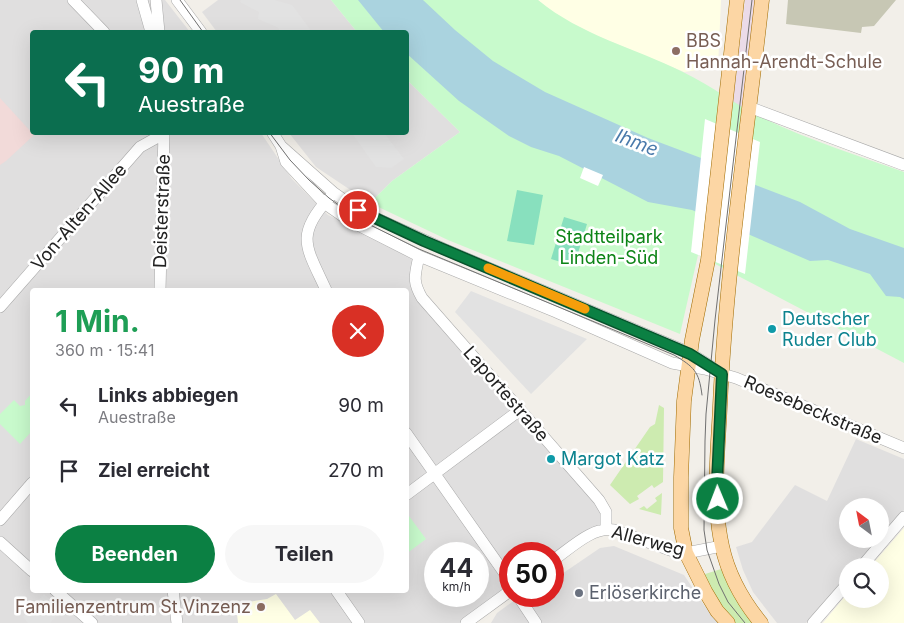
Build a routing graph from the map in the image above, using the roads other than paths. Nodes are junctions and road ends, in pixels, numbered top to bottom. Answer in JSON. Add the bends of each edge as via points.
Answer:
{"nodes":[{"id":1,"x":73,"y":0,"type":"edge"},
{"id":2,"x":142,"y":0,"type":"edge"},
{"id":3,"x":156,"y":0,"type":"edge"},
{"id":4,"x":177,"y":0,"type":"edge"},
{"id":5,"x":737,"y":0,"type":"edge"},
{"id":6,"x":762,"y":0,"type":"edge"},
{"id":7,"x":102,"y":30,"type":"edge"},
{"id":8,"x":150,"y":30,"type":"edge"},
{"id":9,"x":159,"y":30,"type":"edge"},
{"id":10,"x":200,"y":30,"type":"edge"},
{"id":11,"x":748,"y":107,"type":"junction"},
{"id":12,"x":162,"y":135,"type":"edge"},
{"id":13,"x":164,"y":135,"type":"edge"},
{"id":14,"x":274,"y":135,"type":"edge"},
{"id":15,"x":281,"y":146,"type":"junction"},
{"id":16,"x":904,"y":165,"type":"edge"},
{"id":17,"x":334,"y":193,"type":"junction"},
{"id":18,"x":324,"y":203,"type":"junction"},
{"id":19,"x":420,"y":256,"type":"junction"},
{"id":20,"x":160,"y":288,"type":"edge"},
{"id":21,"x":325,"y":288,"type":"edge"},
{"id":22,"x":0,"y":306,"type":"edge"},
{"id":23,"x":689,"y":360,"type":"junction"},
{"id":24,"x":722,"y":374,"type":"junction"},
{"id":25,"x":520,"y":410,"type":"junction"},
{"id":26,"x":409,"y":437,"type":"edge"},
{"id":27,"x":904,"y":448,"type":"edge"},
{"id":28,"x":435,"y":474,"type":"junction"},
{"id":29,"x":30,"y":485,"type":"edge"},
{"id":30,"x":409,"y":493,"type":"edge"},
{"id":31,"x":904,"y":517,"type":"edge"},
{"id":32,"x":0,"y":520,"type":"edge"},
{"id":33,"x":606,"y":528,"type":"junction"},
{"id":34,"x":0,"y":542,"type":"edge"},
{"id":35,"x":722,"y":546,"type":"junction"},
{"id":36,"x":564,"y":553,"type":"edge"},
{"id":37,"x":686,"y":553,"type":"junction"},
{"id":38,"x":869,"y":558,"type":"edge"},
{"id":39,"x":499,"y":565,"type":"edge"},
{"id":40,"x":30,"y":569,"type":"edge"},
{"id":41,"x":57,"y":593,"type":"edge"},
{"id":42,"x":172,"y":593,"type":"edge"},
{"id":43,"x":338,"y":593,"type":"edge"},
{"id":44,"x":839,"y":593,"type":"edge"},
{"id":45,"x":499,"y":599,"type":"edge"},
{"id":46,"x":525,"y":607,"type":"edge"},
{"id":47,"x":92,"y":623,"type":"edge"},
{"id":48,"x":177,"y":623,"type":"edge"},
{"id":49,"x":359,"y":623,"type":"edge"},
{"id":50,"x":466,"y":623,"type":"edge"},
{"id":51,"x":536,"y":623,"type":"edge"},
{"id":52,"x":728,"y":623,"type":"edge"},
{"id":53,"x":761,"y":623,"type":"edge"},
{"id":54,"x":813,"y":623,"type":"edge"}],
"edges":[{"from":1,"to":7,"type":"street"},
{"from":2,"to":8,"type":"street"},
{"from":3,"to":9,"type":"street"},
{"from":4,"to":10,"type":"street"},
{"from":5,"to":23,"type":"main road","via":[[708,260]]},
{"from":6,"to":11,"type":"main road"},
{"from":11,"to":16,"type":"street"},
{"from":11,"to":24,"type":"main road"},
{"from":12,"to":22,"type":"street","name":"Von-Alten-Allee","via":[[140,147]]},
{"from":13,"to":20,"type":"street","name":"Deisterstraße"},
{"from":14,"to":15,"type":"street"},
{"from":15,"to":17,"type":"street"},
{"from":15,"to":18,"type":"street","via":[[286,162]]},
{"from":17,"to":18,"type":"street"},
{"from":17,"to":23,"type":"street","via":[[358,210]]},
{"from":18,"to":19,"type":"street","via":[[350,221]]},
{"from":18,"to":21,"type":"street","via":[[309,224],[307,240]]},
{"from":19,"to":23,"type":"street","via":[[672,363]]},
{"from":19,"to":25,"type":"street","name":"Laportestraße","via":[[414,276],[422,298]]},
{"from":23,"to":24,"type":"street","name":"Roesebeckstraße"},
{"from":23,"to":37,"type":"main road","via":[[681,477],[681,528]]},
{"from":24,"to":27,"type":"street","name":"Roesebeckstraße"},
{"from":24,"to":35,"type":"main road","via":[[717,482]]},
{"from":25,"to":28,"type":"street"},
{"from":25,"to":33,"type":"street","name":"Laportestraße","via":[[604,507]]},
{"from":26,"to":28,"type":"street"},
{"from":28,"to":30,"type":"street"},
{"from":28,"to":39,"type":"street"},
{"from":29,"to":32,"type":"street"},
{"from":31,"to":38,"type":"street"},
{"from":33,"to":36,"type":"street","name":"Allerweg"},
{"from":33,"to":37,"type":"street","name":"Allerweg"},
{"from":34,"to":40,"type":"street"},
{"from":35,"to":37,"type":"street","name":"Allerweg"},
{"from":35,"to":53,"type":"main road","via":[[740,593]]},
{"from":37,"to":52,"type":"main road","via":[[705,591]]},
{"from":41,"to":47,"type":"street"},
{"from":42,"to":48,"type":"street"},
{"from":43,"to":49,"type":"street"},
{"from":44,"to":54,"type":"street"},
{"from":45,"to":50,"type":"street"},
{"from":46,"to":51,"type":"street"}]}
